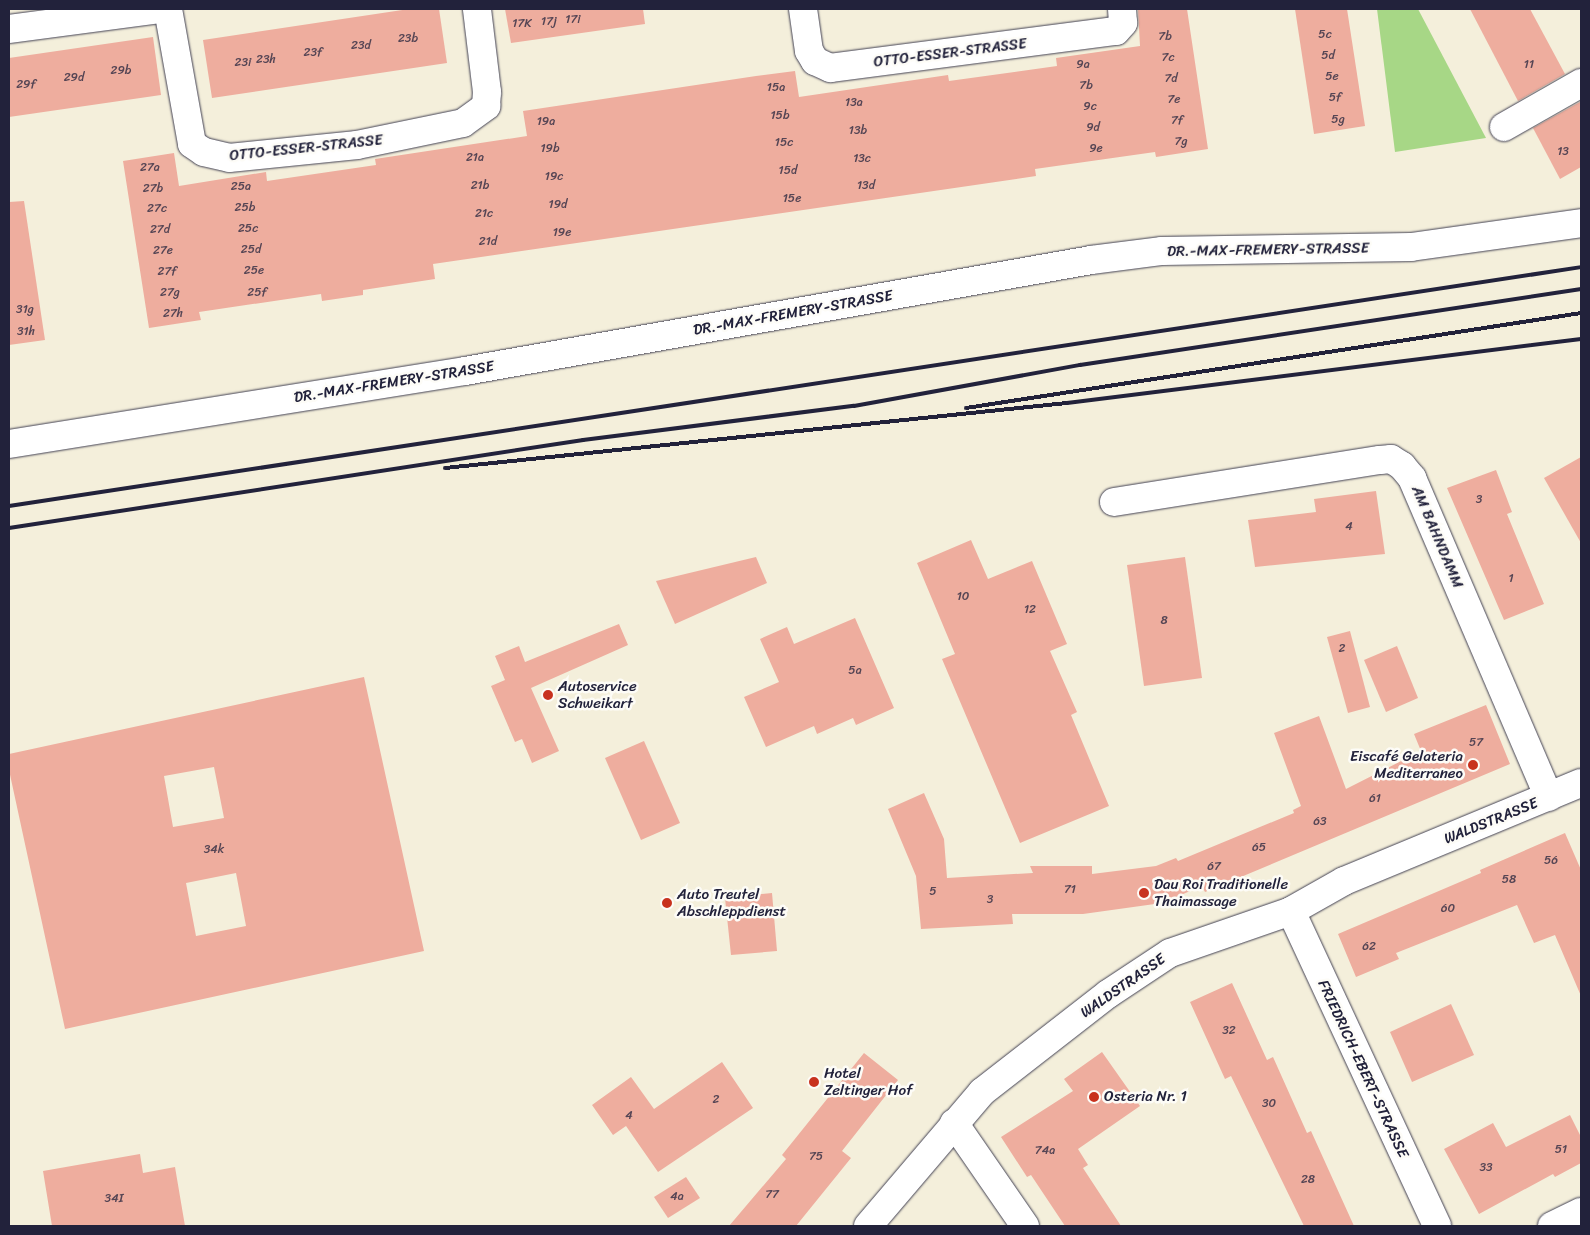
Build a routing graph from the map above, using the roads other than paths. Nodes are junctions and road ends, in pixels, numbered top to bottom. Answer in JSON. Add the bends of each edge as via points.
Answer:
{"nodes":[{"id":1,"x":161,"y":9,"type":"edge"},
{"id":2,"x":168,"y":9,"type":"edge"},
{"id":3,"x":477,"y":9,"type":"edge"},
{"id":4,"x":803,"y":9,"type":"edge"},
{"id":5,"x":1122,"y":9,"type":"edge"},
{"id":6,"x":9,"y":29,"type":"edge"},
{"id":7,"x":1581,"y":83,"type":"edge"},
{"id":8,"x":1504,"y":127,"type":"dead end"},
{"id":9,"x":1581,"y":223,"type":"edge"},
{"id":10,"x":9,"y":444,"type":"edge"},
{"id":11,"x":1114,"y":502,"type":"dead end"},
{"id":12,"x":1581,"y":783,"type":"edge"},
{"id":13,"x":1549,"y":797,"type":"junction"},
{"id":14,"x":1291,"y":912,"type":"junction"},
{"id":15,"x":954,"y":1123,"type":"junction"},
{"id":16,"x":1581,"y":1212,"type":"edge"},
{"id":17,"x":868,"y":1226,"type":"edge"},
{"id":18,"x":1025,"y":1226,"type":"edge"},
{"id":19,"x":1437,"y":1226,"type":"edge"},
{"id":20,"x":1552,"y":1226,"type":"edge"}],
"edges":[{"from":1,"to":6,"type":"street"},
{"from":2,"to":3,"type":"street","name":"OTTO-ESSER-STRASSE","via":[[192,144],[204,152],[229,158],[357,145],[463,123],[486,106],[488,92]]},
{"from":4,"to":5,"type":"street","name":"OTTO-ESSER-STRASSE","via":[[809,50],[815,61],[830,68],[1116,31],[1123,22]]},
{"from":7,"to":8,"type":"street"},
{"from":9,"to":10,"type":"street","name":"DR.-MAX-FREMERY-STRASSE","via":[[1411,247],[1162,251],[1091,260],[465,371]]},
{"from":11,"to":13,"type":"street","name":"AM BAHNDAMM","via":[[1380,460],[1391,459],[1402,466],[1412,478]]},
{"from":12,"to":13,"type":"street","name":"WALDSTRASSE"},
{"from":13,"to":14,"type":"street","name":"WALDSTRASSE","via":[[1344,881]]},
{"from":14,"to":15,"type":"street","name":"WALDSTRASSE","via":[[1170,953],[1051,1036],[982,1092]]},
{"from":14,"to":19,"type":"street","name":"FRIEDRICH-EBERT-STRASSE"},
{"from":15,"to":17,"type":"street","name":"WALDSTRASSE"},
{"from":15,"to":18,"type":"street"},
{"from":16,"to":20,"type":"street"}]}
